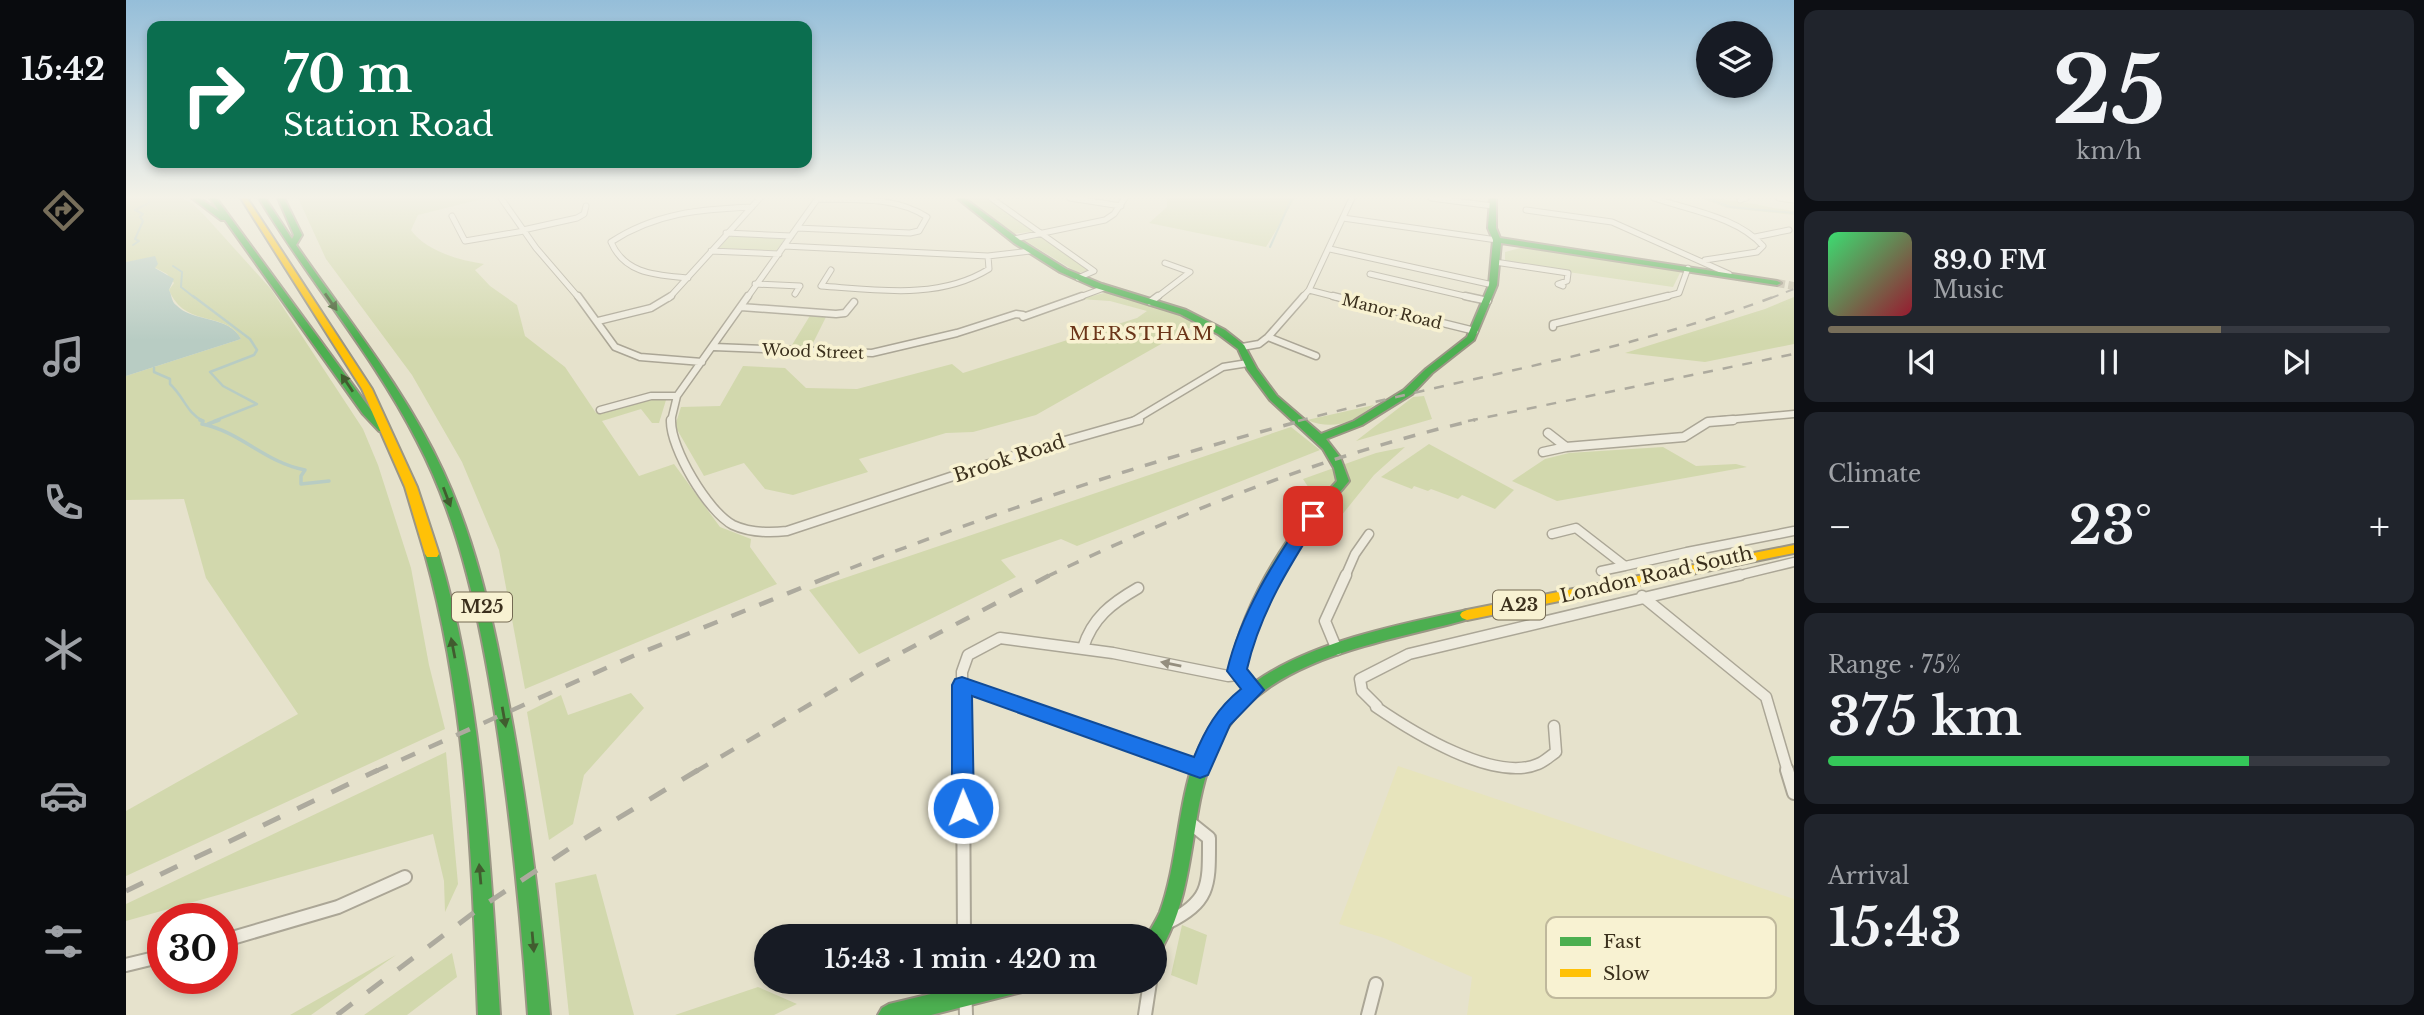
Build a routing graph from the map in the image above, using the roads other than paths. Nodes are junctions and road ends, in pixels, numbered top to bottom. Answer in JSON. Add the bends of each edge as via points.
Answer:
{"nodes":[{"id":1,"x":248,"y":245,"type":"edge"},
{"id":2,"x":273,"y":245,"type":"edge"},
{"id":3,"x":536,"y":245,"type":"edge"},
{"id":4,"x":612,"y":245,"type":"edge"},
{"id":5,"x":715,"y":245,"type":"edge"},
{"id":6,"x":1022,"y":245,"type":"edge"},
{"id":7,"x":1059,"y":245,"type":"edge"},
{"id":8,"x":1497,"y":245,"type":"edge"},
{"id":9,"x":1534,"y":245,"type":"edge"},
{"id":10,"x":1666,"y":245,"type":"edge"},
{"id":11,"x":1762,"y":245,"type":"edge"},
{"id":12,"x":292,"y":246,"type":"edge"},
{"id":13,"x":784,"y":246,"type":"joint"},
{"id":14,"x":1330,"y":248,"type":"joint"},
{"id":15,"x":710,"y":251,"type":"junction"},
{"id":16,"x":1030,"y":251,"type":"junction"},
{"id":17,"x":779,"y":254,"type":"junction"},
{"id":18,"x":988,"y":256,"type":"junction"},
{"id":19,"x":1702,"y":260,"type":"junction"},
{"id":20,"x":1496,"y":262,"type":"junction"},
{"id":21,"x":1165,"y":264,"type":"dead end"},
{"id":22,"x":1688,"y":268,"type":"junction"},
{"id":23,"x":831,"y":270,"type":"dead end"},
{"id":24,"x":1370,"y":274,"type":"dead end"},
{"id":25,"x":1729,"y":274,"type":"junction"},
{"id":26,"x":688,"y":278,"type":"junction"},
{"id":27,"x":1078,"y":278,"type":"junction"},
{"id":28,"x":755,"y":284,"type":"junction"},
{"id":29,"x":1777,"y":284,"type":"tunnel mouth"},
{"id":30,"x":1493,"y":285,"type":"junction"},
{"id":31,"x":1563,"y":286,"type":"dead end"},
{"id":32,"x":1104,"y":288,"type":"junction"},
{"id":33,"x":1309,"y":290,"type":"junction"},
{"id":34,"x":795,"y":294,"type":"dead end"},
{"id":35,"x":1488,"y":301,"type":"junction"},
{"id":36,"x":854,"y":302,"type":"dead end"},
{"id":37,"x":1150,"y":302,"type":"junction"},
{"id":38,"x":741,"y":307,"type":"junction"},
{"id":39,"x":598,"y":321,"type":"junction"},
{"id":40,"x":1553,"y":327,"type":"dead end"},
{"id":41,"x":1475,"y":331,"type":"junction"},
{"id":42,"x":1268,"y":337,"type":"junction"},
{"id":43,"x":714,"y":347,"type":"junction"},
{"id":44,"x":1242,"y":347,"type":"junction"},
{"id":45,"x":1316,"y":356,"type":"dead end"},
{"id":46,"x":702,"y":362,"type":"junction"},
{"id":47,"x":1248,"y":363,"type":"junction"},
{"id":48,"x":677,"y":396,"type":"junction"},
{"id":49,"x":600,"y":410,"type":"dead end"},
{"id":50,"x":1794,"y":414,"type":"edge"},
{"id":51,"x":1548,"y":433,"type":"dead end"},
{"id":52,"x":390,"y":435,"type":"junction"},
{"id":53,"x":1320,"y":439,"type":"junction"},
{"id":54,"x":1566,"y":447,"type":"junction"},
{"id":55,"x":1543,"y":452,"type":"dead end"},
{"id":56,"x":1794,"y":531,"type":"edge"},
{"id":57,"x":1369,"y":534,"type":"dead end"},
{"id":58,"x":1552,"y":534,"type":"dead end"},
{"id":59,"x":1794,"y":549,"type":"edge"},
{"id":60,"x":1687,"y":552,"type":"junction"},
{"id":61,"x":1794,"y":562,"type":"edge"},
{"id":62,"x":1707,"y":565,"type":"junction"},
{"id":63,"x":1625,"y":566,"type":"junction"},
{"id":64,"x":1685,"y":570,"type":"junction"},
{"id":65,"x":1601,"y":571,"type":"dead end"},
{"id":66,"x":1702,"y":583,"type":"junction"},
{"id":67,"x":1138,"y":588,"type":"dead end"},
{"id":68,"x":1642,"y":596,"type":"junction"},
{"id":69,"x":1083,"y":649,"type":"junction"},
{"id":70,"x":1336,"y":650,"type":"junction"},
{"id":71,"x":1238,"y":675,"type":"junction"},
{"id":72,"x":962,"y":685,"type":"junction"},
{"id":73,"x":1254,"y":690,"type":"junction"},
{"id":74,"x":1554,"y":726,"type":"dead end"},
{"id":75,"x":1200,"y":769,"type":"junction"},
{"id":76,"x":1794,"y":793,"type":"edge"},
{"id":77,"x":1189,"y":822,"type":"junction"},
{"id":78,"x":405,"y":877,"type":"dead end"},
{"id":79,"x":964,"y":924,"type":"edge"},
{"id":80,"x":1165,"y":924,"type":"joint"},
{"id":81,"x":238,"y":936,"type":"edge"},
{"id":82,"x":147,"y":960,"type":"edge"},
{"id":83,"x":126,"y":965,"type":"edge"},
{"id":84,"x":1376,"y":984,"type":"dead end"},
{"id":85,"x":948,"y":994,"type":"edge"},
{"id":86,"x":965,"y":994,"type":"edge"},
{"id":87,"x":1148,"y":994,"type":"edge"},
{"id":88,"x":489,"y":1015,"type":"edge"},
{"id":89,"x":539,"y":1015,"type":"edge"},
{"id":90,"x":889,"y":1015,"type":"edge"},
{"id":91,"x":966,"y":1015,"type":"edge"},
{"id":92,"x":1145,"y":1015,"type":"edge"},
{"id":93,"x":1368,"y":1015,"type":"edge"}],
"edges":[{"from":52,"to":1,"type":"main road","one_way":true,"via":[[367,412]]},
{"from":2,"to":52,"type":"main road","number":"M25","via":[[360,378]]},
{"from":3,"to":39,"type":"street"},
{"from":4,"to":26,"type":"street","via":[[641,273]]},
{"from":5,"to":15,"type":"street"},
{"from":6,"to":16,"type":"main road"},
{"from":7,"to":27,"type":"street","via":[[1094,271]]},
{"from":8,"to":20,"type":"main road"},
{"from":9,"to":22,"type":"main road"},
{"from":10,"to":19,"type":"street"},
{"from":11,"to":19,"type":"street","via":[[1757,252]]},
{"from":12,"to":89,"type":"main road","number":"M25","one_way":true,"via":[[418,433],[446,493],[466,552],[510,750]]},
{"from":13,"to":17,"type":"street"},
{"from":13,"to":18,"type":"street"},
{"from":14,"to":30,"type":"street"},
{"from":14,"to":33,"type":"street"},
{"from":15,"to":17,"type":"street"},
{"from":15,"to":26,"type":"street"},
{"from":16,"to":18,"type":"street"},
{"from":16,"to":27,"type":"main road"},
{"from":17,"to":28,"type":"street"},
{"from":18,"to":23,"type":"street","via":[[989,269],[980,276],[918,290],[821,286]]},
{"from":19,"to":25,"type":"street"},
{"from":20,"to":30,"type":"main road"},
{"from":20,"to":31,"type":"street","via":[[1568,273],[1567,281],[1558,284]]},
{"from":21,"to":37,"type":"street","via":[[1190,272]]},
{"from":22,"to":25,"type":"main road"},
{"from":22,"to":40,"type":"street","via":[[1679,293]]},
{"from":24,"to":35,"type":"street"},
{"from":25,"to":29,"type":"main road"},
{"from":26,"to":39,"type":"street","via":[[659,305]]},
{"from":27,"to":32,"type":"main road"},
{"from":28,"to":34,"type":"street","via":[[800,286]]},
{"from":28,"to":38,"type":"street"},
{"from":30,"to":35,"type":"main road"},
{"from":32,"to":37,"type":"main road"},
{"from":32,"to":43,"type":"street","name":"Wood Street","via":[[1003,323],[872,353]]},
{"from":33,"to":41,"type":"street","name":"Manor Road"},
{"from":33,"to":42,"type":"street"},
{"from":35,"to":41,"type":"main road"},
{"from":36,"to":38,"type":"street","via":[[845,313],[836,314]]},
{"from":37,"to":44,"type":"main road","via":[[1200,321]]},
{"from":38,"to":43,"type":"street"},
{"from":39,"to":46,"type":"street","via":[[615,347],[633,356]]},
{"from":41,"to":53,"type":"main road","via":[[1408,392],[1358,424]]},
{"from":42,"to":44,"type":"street"},
{"from":42,"to":45,"type":"street"},
{"from":43,"to":46,"type":"street"},
{"from":44,"to":47,"type":"main road"},
{"from":46,"to":48,"type":"street"},
{"from":47,"to":48,"type":"street","name":"Brook Road","via":[[1223,367],[1138,420],[794,529],[759,533],[726,520],[675,450],[668,429]]},
{"from":47,"to":53,"type":"main road","via":[[1281,406]]},
{"from":48,"to":49,"type":"street","via":[[650,396]]},
{"from":50,"to":54,"type":"street","via":[[1708,422],[1684,437]]},
{"from":51,"to":54,"type":"street"},
{"from":88,"to":52,"type":"main road","number":"M25","one_way":true,"via":[[476,821],[456,667],[429,548]]},
{"from":53,"to":71,"type":"main road","via":[[1335,452],[1343,481],[1313,516],[1270,583],[1245,637],[1236,666]]},
{"from":54,"to":55,"type":"street"},
{"from":56,"to":60,"type":"street","name":"London Road South"},
{"from":57,"to":70,"type":"street","via":[[1325,621]]},
{"from":58,"to":63,"type":"street","via":[[1576,528]]},
{"from":59,"to":62,"type":"main road","name":"London Road South","number":"A23"},
{"from":60,"to":62,"type":"street","name":"London Road South"},
{"from":60,"to":63,"type":"street"},
{"from":61,"to":66,"type":"street","name":"London Road South"},
{"from":62,"to":64,"type":"main road","name":"London Road South","number":"A23"},
{"from":63,"to":65,"type":"street"},
{"from":64,"to":66,"type":"street"},
{"from":64,"to":70,"type":"main road","name":"London Road South","number":"A23","via":[[1428,624]]},
{"from":66,"to":68,"type":"street","name":"London Road South"},
{"from":67,"to":69,"type":"street","via":[[1096,619],[1088,628]]},
{"from":68,"to":74,"type":"street","name":"London Road South","via":[[1409,654],[1360,679],[1362,691],[1405,727],[1473,760],[1534,766],[1556,752]]},
{"from":68,"to":76,"type":"street","via":[[1766,697]]},
{"from":71,"to":69,"type":"street","one_way":true},
{"from":69,"to":72,"type":"street","via":[[1000,638],[965,660]]},
{"from":70,"to":73,"type":"main road","name":"London Road South","number":"A23"},
{"from":71,"to":73,"type":"main road"},
{"from":72,"to":75,"type":"street"},
{"from":72,"to":79,"type":"street"},
{"from":73,"to":75,"type":"main road","number":"A23","via":[[1223,719]]},
{"from":75,"to":77,"type":"main road","number":"A23"},
{"from":77,"to":80,"type":"main road","number":"A23"},
{"from":77,"to":80,"type":"street","via":[[1209,838],[1203,892],[1192,910]]},
{"from":78,"to":81,"type":"street","via":[[335,909]]},
{"from":82,"to":83,"type":"street"},
{"from":84,"to":93,"type":"street"},
{"from":85,"to":90,"type":"main road"},
{"from":86,"to":91,"type":"street"},
{"from":87,"to":92,"type":"street"}]}
